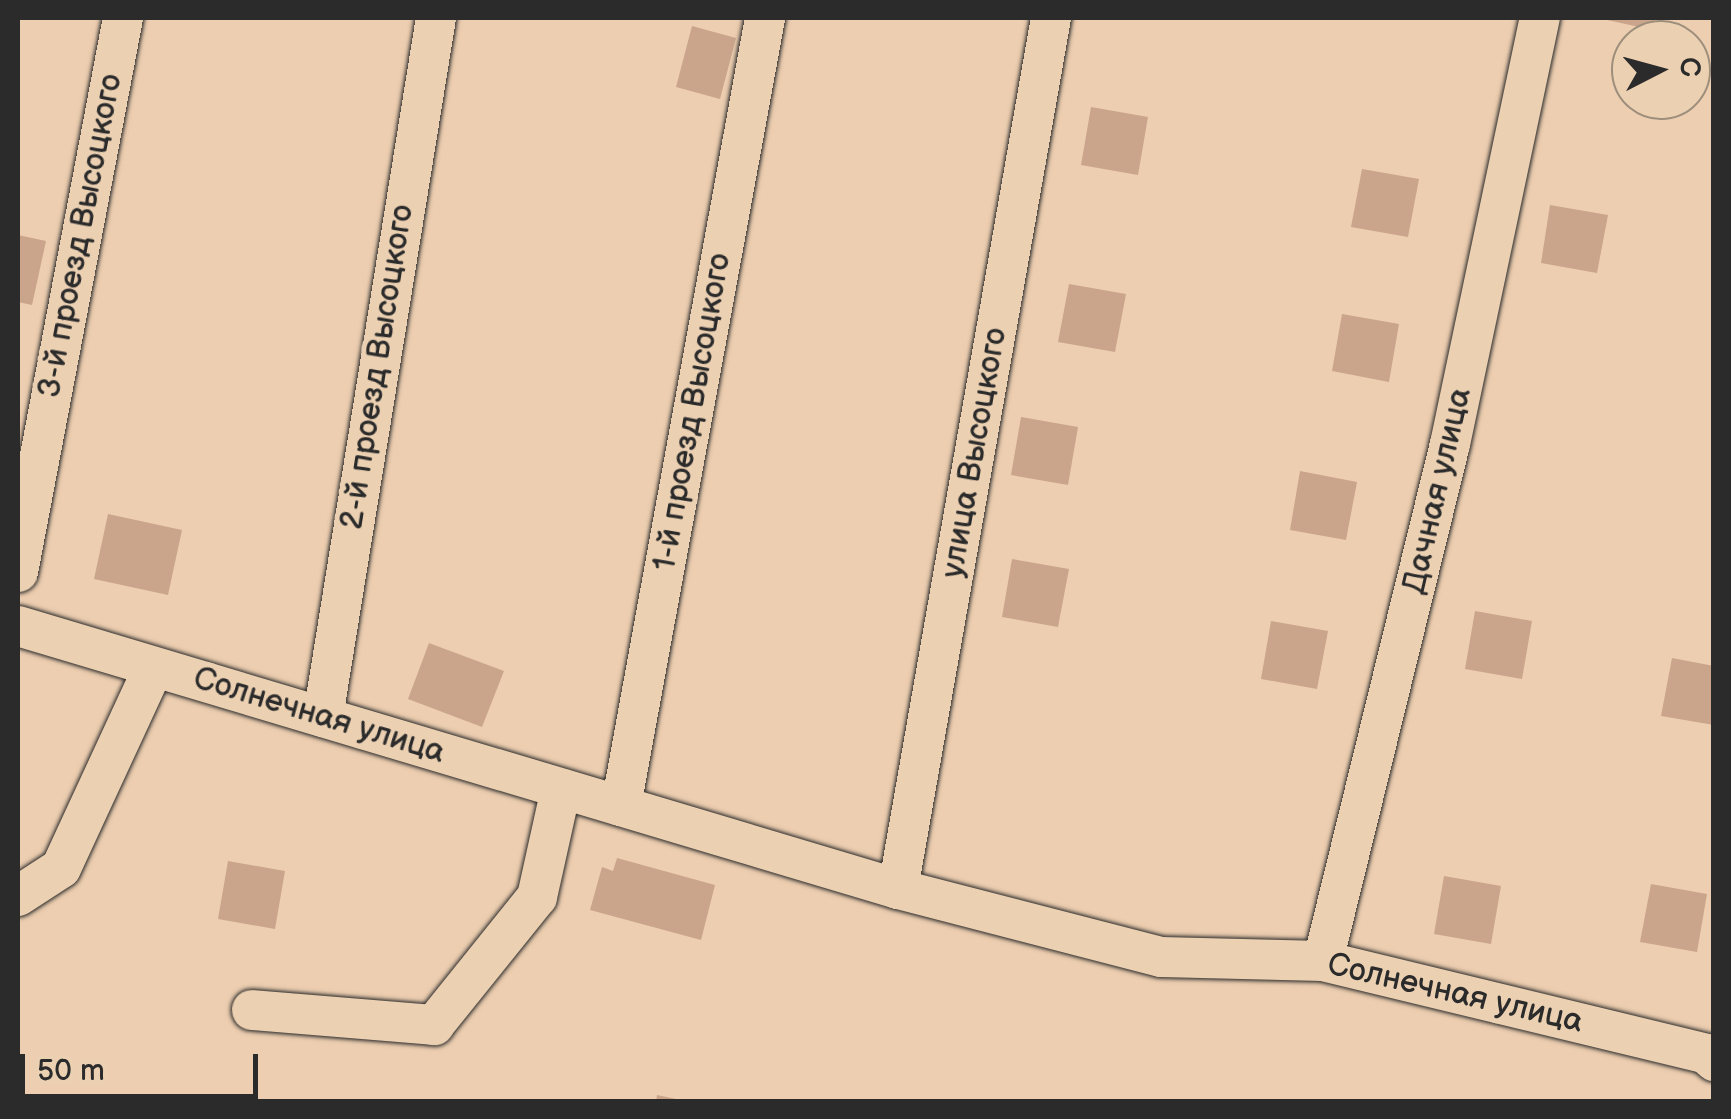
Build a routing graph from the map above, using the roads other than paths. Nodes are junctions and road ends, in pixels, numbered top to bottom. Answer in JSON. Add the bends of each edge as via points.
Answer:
{"nodes":[{"id":1,"x":122,"y":18,"type":"edge"},
{"id":2,"x":436,"y":18,"type":"edge"},
{"id":3,"x":764,"y":18,"type":"edge"},
{"id":4,"x":1051,"y":18,"type":"edge"},
{"id":5,"x":1540,"y":18,"type":"edge"},
{"id":6,"x":18,"y":572,"type":"edge"},
{"id":7,"x":18,"y":626,"type":"edge"},
{"id":8,"x":154,"y":667,"type":"junction"},
{"id":9,"x":323,"y":717,"type":"junction"},
{"id":10,"x":561,"y":788,"type":"junction"},
{"id":11,"x":621,"y":806,"type":"junction"},
{"id":12,"x":898,"y":889,"type":"junction"},
{"id":13,"x":18,"y":896,"type":"edge"},
{"id":14,"x":1323,"y":962,"type":"junction"},
{"id":15,"x":252,"y":1010,"type":"dead end"},
{"id":16,"x":1711,"y":1048,"type":"edge"}],
"edges":[{"from":1,"to":6,"type":"street","name":"3-й проезд Высоцкого"},
{"from":2,"to":9,"type":"street","name":"2-й проезд Высоцкого"},
{"from":3,"to":11,"type":"street","name":"1-й проезд Высоцкого"},
{"from":4,"to":12,"type":"street","name":"улица Высоцкого"},
{"from":5,"to":14,"type":"street","name":"Дачная улица","via":[[1450,444]]},
{"from":7,"to":8,"type":"street","name":"Солнечная улица"},
{"from":8,"to":9,"type":"street","name":"Солнечная улица"},
{"from":8,"to":13,"type":"street","via":[[61,868]]},
{"from":9,"to":10,"type":"street","name":"Солнечная улица"},
{"from":10,"to":11,"type":"street","name":"Солнечная улица"},
{"from":10,"to":15,"type":"street","via":[[537,897],[434,1025]]},
{"from":11,"to":12,"type":"street","name":"Солнечная улица"},
{"from":12,"to":14,"type":"street","name":"Солнечная улица","via":[[1161,958]]},
{"from":14,"to":16,"type":"street","name":"Солнечная улица"}]}
